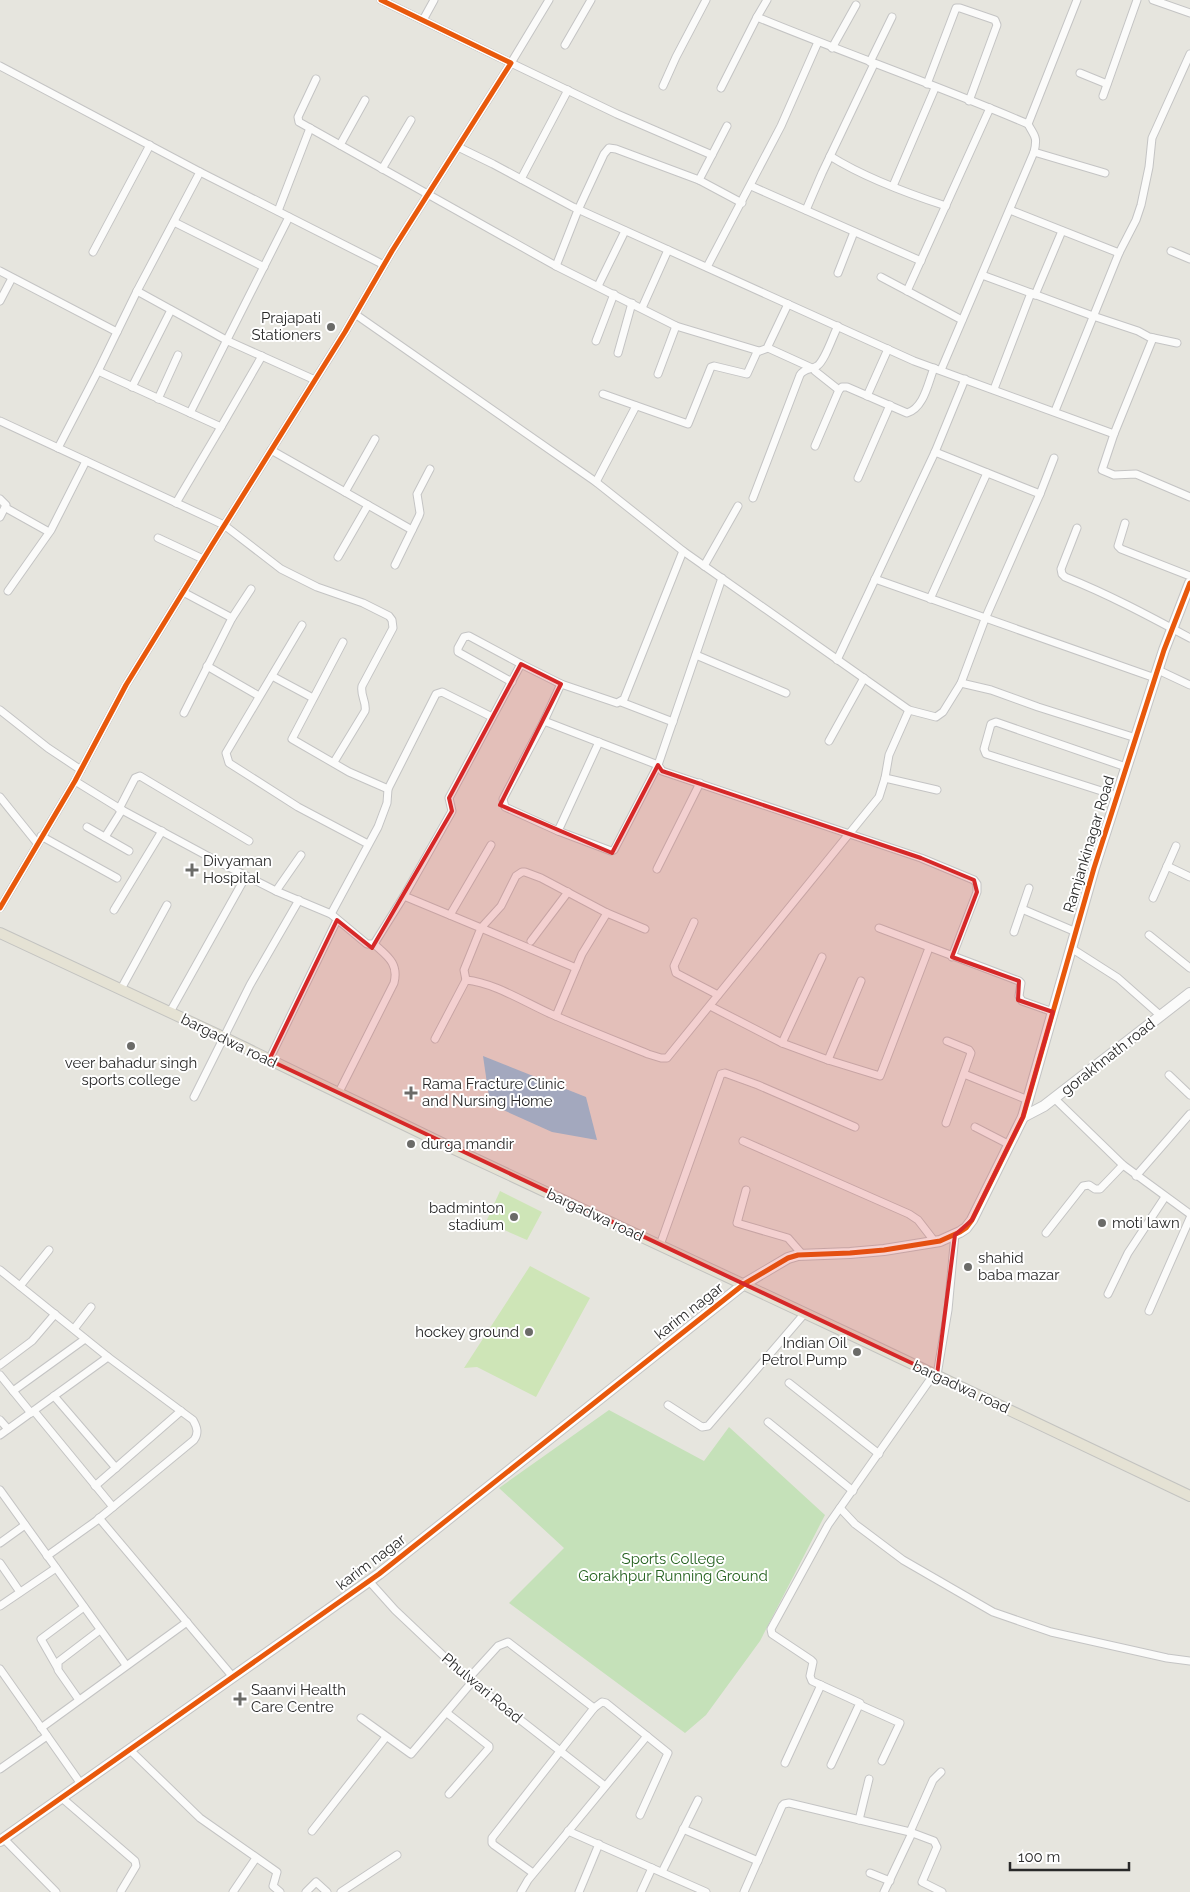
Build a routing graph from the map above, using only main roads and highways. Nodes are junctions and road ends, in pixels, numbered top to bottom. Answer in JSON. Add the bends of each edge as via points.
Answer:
{"nodes":[{"id":1,"x":0,"y":933,"type":"edge"},
{"id":2,"x":1190,"y":1496,"type":"edge"}],
"edges":[{"from":1,"to":2,"type":"main road","name":"bargadwa road"}]}
